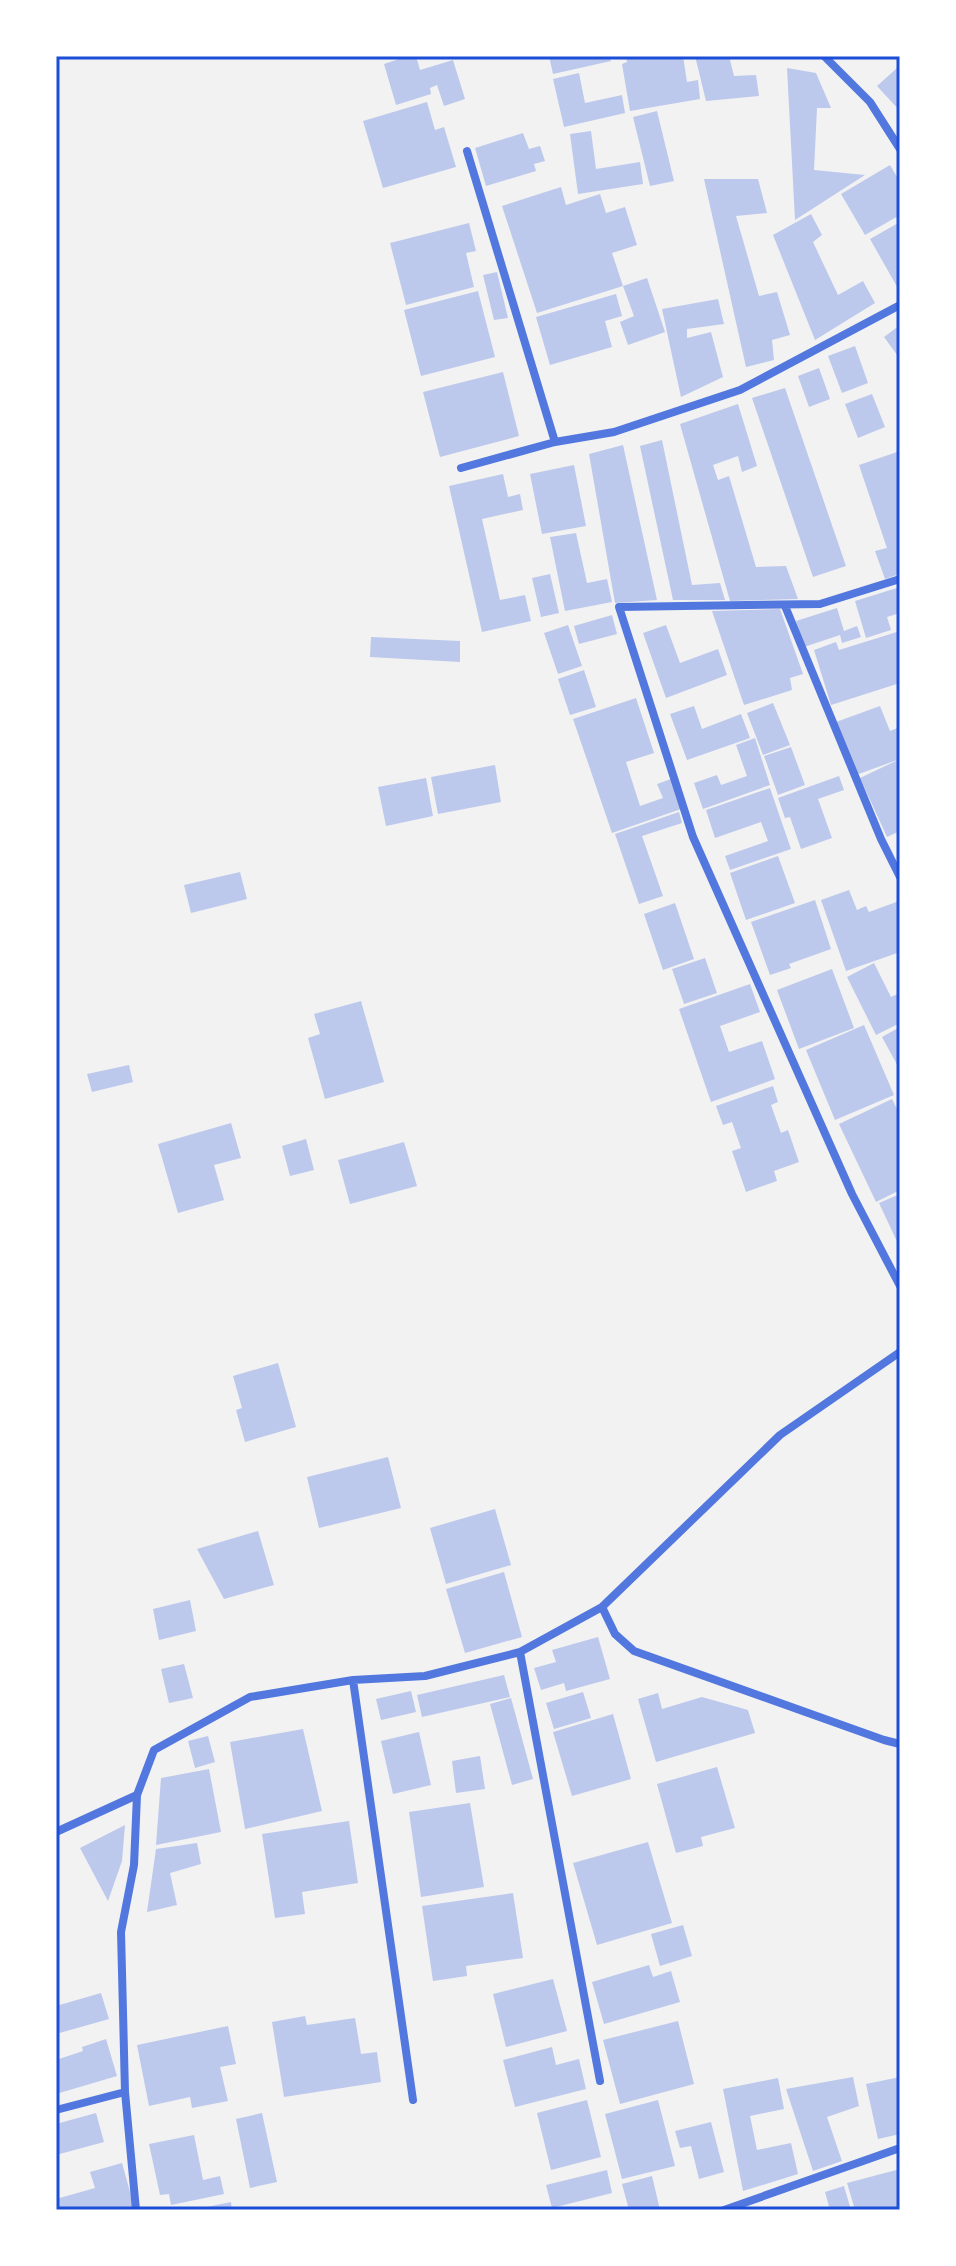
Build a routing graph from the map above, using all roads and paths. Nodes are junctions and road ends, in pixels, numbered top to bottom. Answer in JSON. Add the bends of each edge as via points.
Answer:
{"nodes":[{"id":1,"x":824,"y":56,"type":"edge"},
{"id":2,"x":900,"y":149,"type":"edge"},
{"id":3,"x":467,"y":151,"type":"dead end"},
{"id":4,"x":900,"y":305,"type":"edge"},
{"id":5,"x":555,"y":442,"type":"junction"},
{"id":6,"x":461,"y":468,"type":"dead end"},
{"id":7,"x":900,"y":579,"type":"edge"},
{"id":8,"x":785,"y":606,"type":"junction"},
{"id":9,"x":900,"y":877,"type":"edge"},
{"id":10,"x":900,"y":1286,"type":"edge"},
{"id":11,"x":900,"y":1352,"type":"edge"},
{"id":12,"x":602,"y":1607,"type":"junction"},
{"id":13,"x":520,"y":1652,"type":"junction"},
{"id":14,"x":353,"y":1680,"type":"junction"},
{"id":15,"x":900,"y":1744,"type":"edge"},
{"id":16,"x":137,"y":1795,"type":"junction"},
{"id":17,"x":56,"y":1832,"type":"edge"},
{"id":18,"x":600,"y":2081,"type":"dead end"},
{"id":19,"x":125,"y":2092,"type":"junction"},
{"id":20,"x":413,"y":2100,"type":"dead end"},
{"id":21,"x":56,"y":2110,"type":"edge"},
{"id":22,"x":900,"y":2148,"type":"edge"},
{"id":23,"x":136,"y":2210,"type":"edge"},
{"id":24,"x":724,"y":2210,"type":"edge"}],
"edges":[{"from":1,"to":2,"type":"street","via":[[870,102]]},
{"from":3,"to":5,"type":"street"},
{"from":4,"to":5,"type":"street","via":[[740,390],[614,432]]},
{"from":5,"to":6,"type":"street"},
{"from":7,"to":8,"type":"street","via":[[820,604]]},
{"from":8,"to":9,"type":"street"},
{"from":8,"to":10,"type":"street","via":[[619,607],[693,837],[852,1194]]},
{"from":11,"to":12,"type":"street","via":[[780,1435]]},
{"from":12,"to":13,"type":"street"},
{"from":12,"to":15,"type":"street","via":[[615,1634],[634,1651]]},
{"from":13,"to":14,"type":"street","via":[[425,1676]]},
{"from":13,"to":18,"type":"street"},
{"from":14,"to":16,"type":"street","via":[[250,1697],[154,1750]]},
{"from":14,"to":20,"type":"street"},
{"from":16,"to":17,"type":"street"},
{"from":16,"to":19,"type":"street","via":[[134,1865],[121,1932]]},
{"from":19,"to":21,"type":"street"},
{"from":19,"to":23,"type":"street"},
{"from":22,"to":24,"type":"street"}]}
